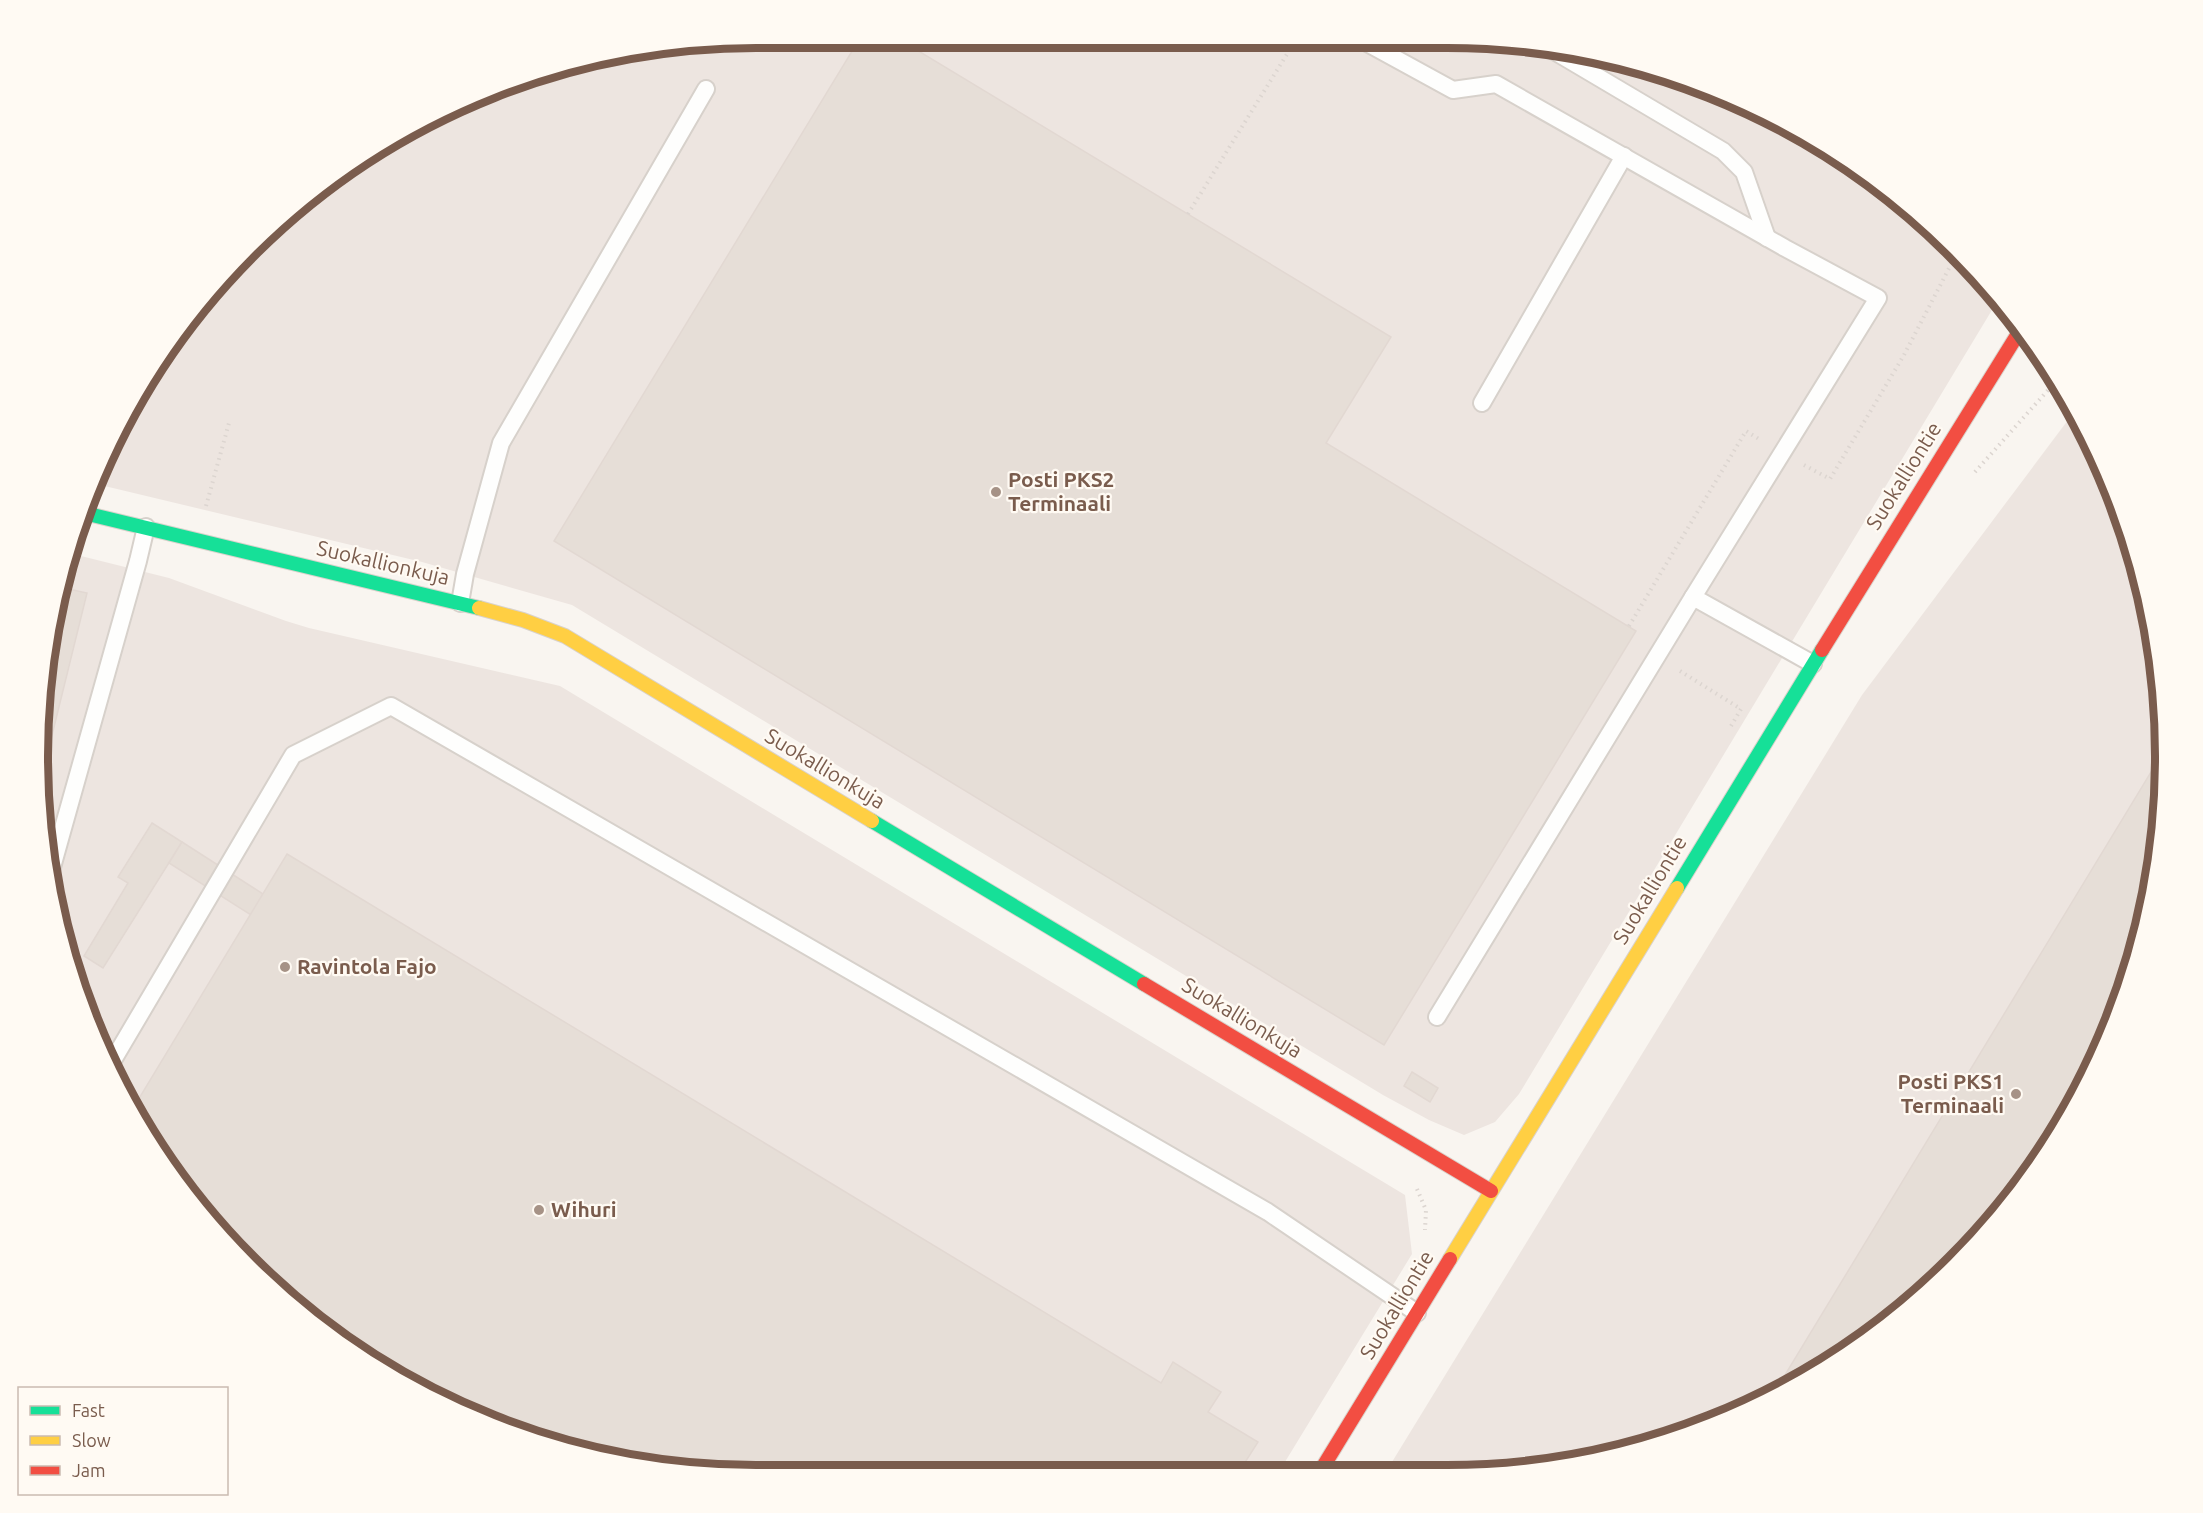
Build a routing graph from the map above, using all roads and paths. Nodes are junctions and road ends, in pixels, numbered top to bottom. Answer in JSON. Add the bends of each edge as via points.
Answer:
{"nodes":[{"id":1,"x":1291,"y":48,"type":"edge"},
{"id":2,"x":1377,"y":48,"type":"edge"},
{"id":3,"x":1569,"y":59,"type":"edge"},
{"id":4,"x":706,"y":89,"type":"dead end"},
{"id":5,"x":1624,"y":156,"type":"junction"},
{"id":6,"x":1188,"y":214,"type":"dead end"},
{"id":7,"x":1767,"y":237,"type":"junction"},
{"id":8,"x":2016,"y":335,"type":"edge"},
{"id":9,"x":1482,"y":403,"type":"dead end"},
{"id":10,"x":229,"y":423,"type":"dead end"},
{"id":11,"x":91,"y":515,"type":"edge"},
{"id":12,"x":146,"y":527,"type":"junction"},
{"id":13,"x":196,"y":540,"type":"junction"},
{"id":14,"x":1693,"y":597,"type":"junction"},
{"id":15,"x":460,"y":603,"type":"junction"},
{"id":16,"x":1657,"y":657,"type":"junction"},
{"id":17,"x":1813,"y":664,"type":"junction"},
{"id":18,"x":1726,"y":735,"type":"dead end"},
{"id":19,"x":55,"y":856,"type":"edge"},
{"id":20,"x":1437,"y":1017,"type":"dead end"},
{"id":21,"x":115,"y":1057,"type":"edge"},
{"id":22,"x":1416,"y":1187,"type":"dead end"},
{"id":23,"x":1491,"y":1191,"type":"junction"},
{"id":24,"x":1454,"y":1252,"type":"junction"},
{"id":25,"x":1417,"y":1313,"type":"junction"},
{"id":26,"x":1325,"y":1465,"type":"edge"}],
"edges":[{"from":1,"to":6,"type":"path"},
{"from":2,"to":5,"type":"lane","via":[[1453,90],[1496,84]]},
{"from":3,"to":7,"type":"lane","via":[[1723,151],[1744,172]]},
{"from":4,"to":15,"type":"lane","via":[[501,443]]},
{"from":5,"to":7,"type":"lane"},
{"from":5,"to":9,"type":"lane"},
{"from":7,"to":14,"type":"lane","via":[[1878,298]]},
{"from":8,"to":17,"type":"street","name":"Suokalliontie"},
{"from":10,"to":13,"type":"path"},
{"from":11,"to":12,"type":"street","name":"Suokallionkuja"},
{"from":12,"to":13,"type":"street","name":"Suokallionkuja"},
{"from":12,"to":19,"type":"lane"},
{"from":13,"to":15,"type":"street","name":"Suokallionkuja"},
{"from":14,"to":16,"type":"lane"},
{"from":14,"to":17,"type":"lane"},
{"from":15,"to":23,"type":"street","name":"Suokallionkuja","via":[[565,636]]},
{"from":16,"to":18,"type":"path","via":[[1741,709]]},
{"from":16,"to":20,"type":"lane"},
{"from":17,"to":23,"type":"street","name":"Suokalliontie"},
{"from":21,"to":25,"type":"lane","via":[[293,755],[390,706],[1268,1212]]},
{"from":22,"to":24,"type":"path","via":[[1426,1210],[1425,1235]]},
{"from":23,"to":24,"type":"street","name":"Suokalliontie"},
{"from":24,"to":25,"type":"street","name":"Suokalliontie"},
{"from":25,"to":26,"type":"street","name":"Suokalliontie"}]}
